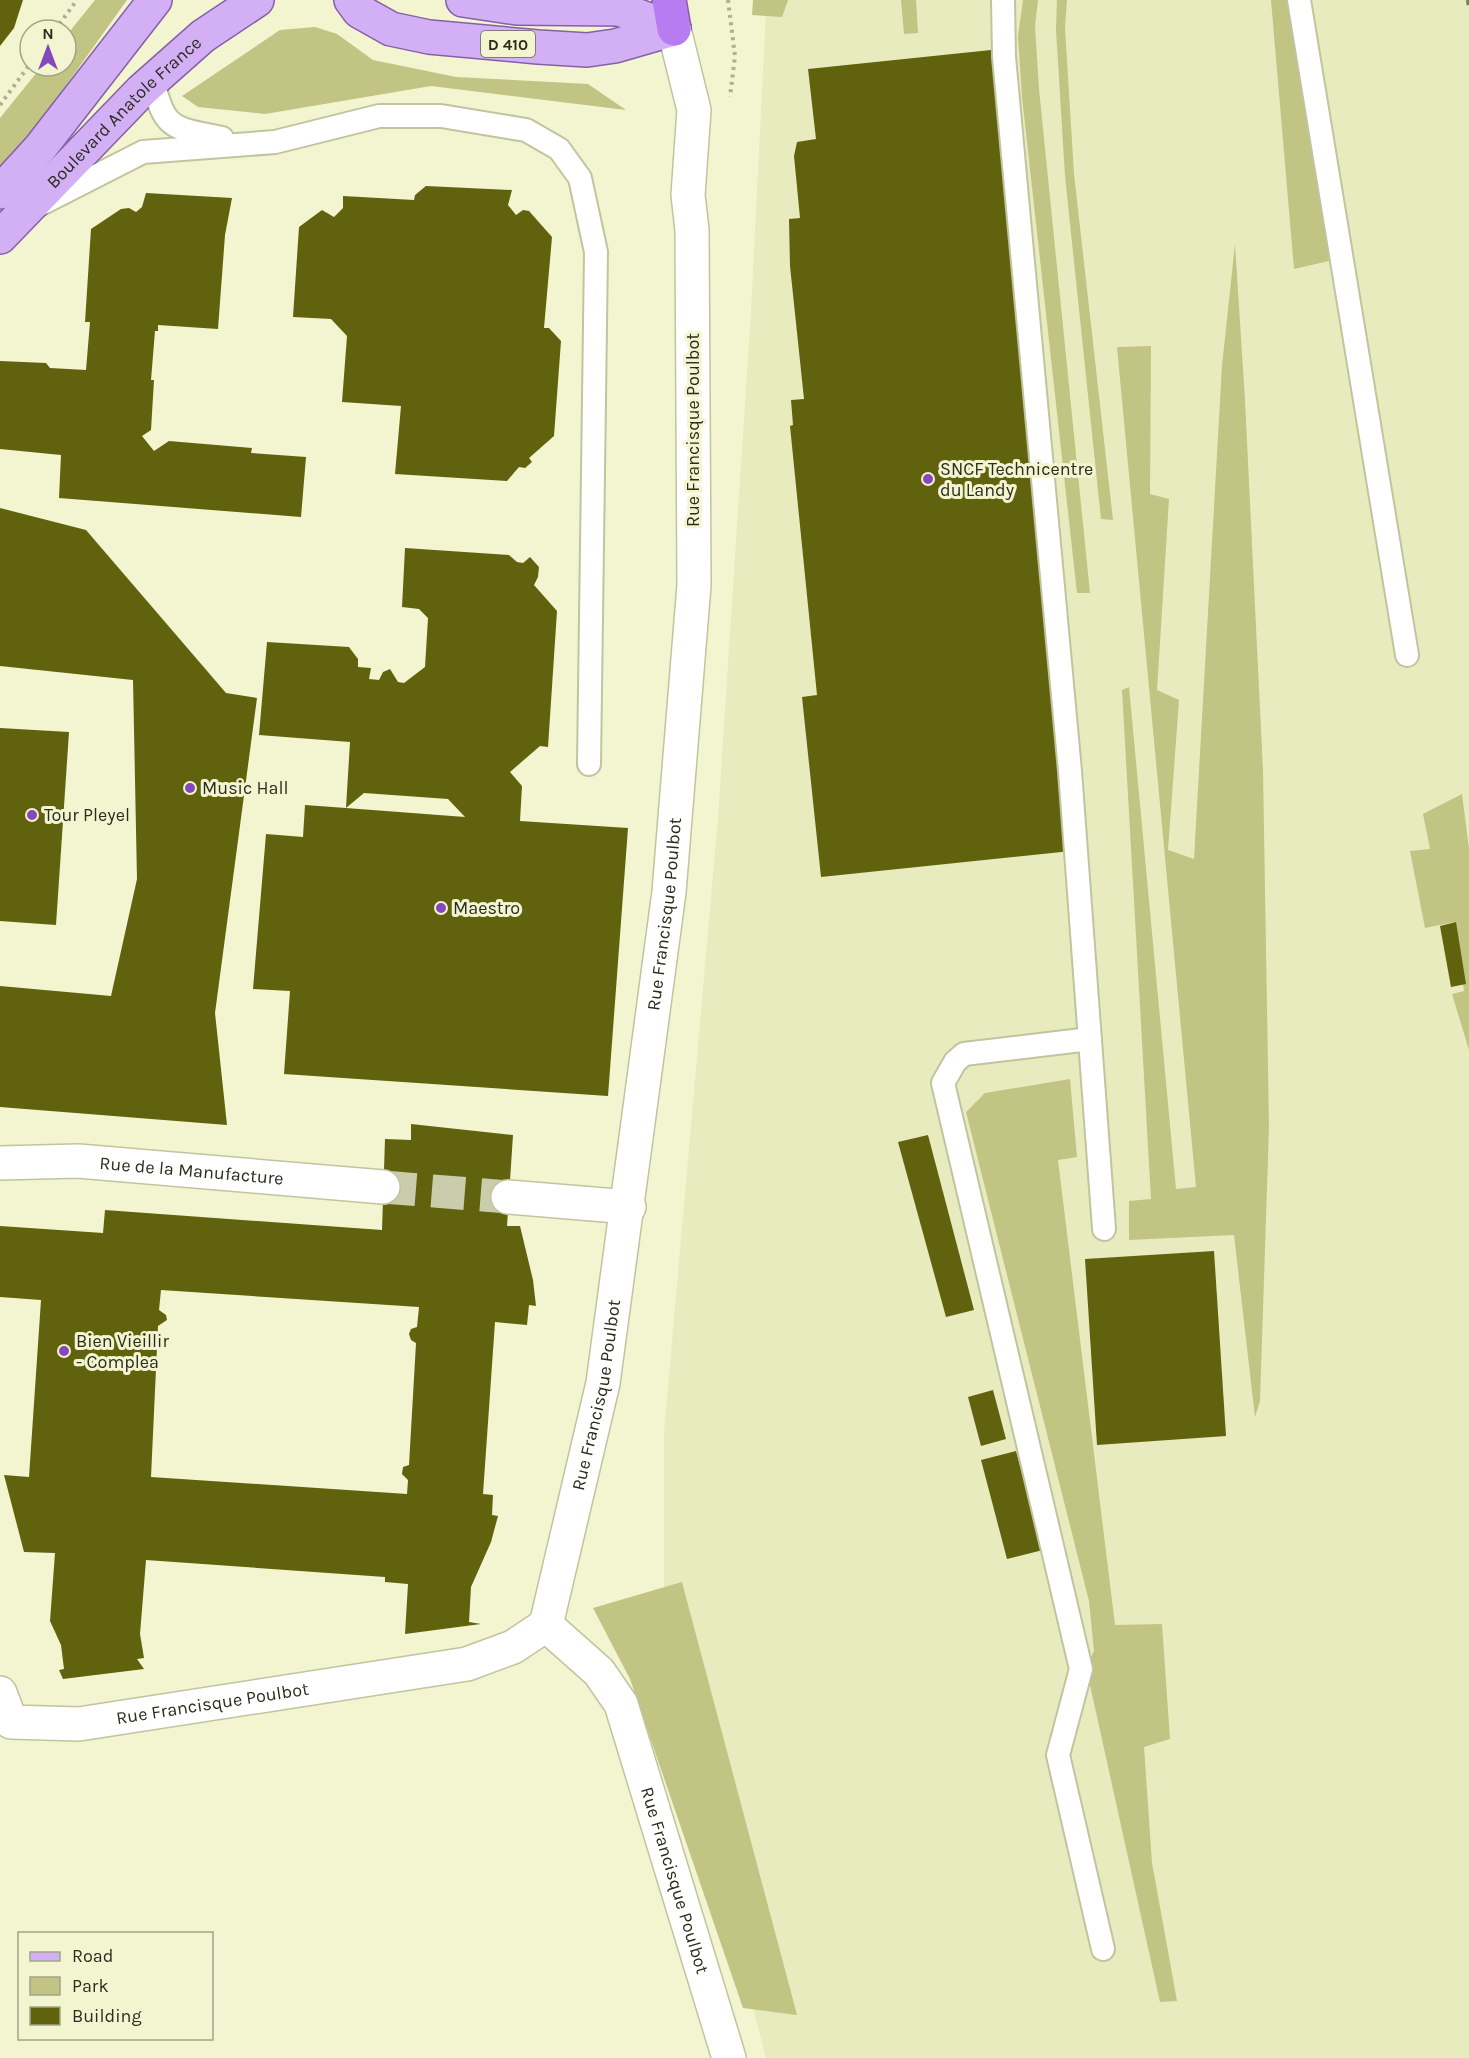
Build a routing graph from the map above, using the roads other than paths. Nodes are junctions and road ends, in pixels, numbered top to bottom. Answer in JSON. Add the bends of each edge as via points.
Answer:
{"nodes":[{"id":1,"x":155,"y":0,"type":"edge"},
{"id":2,"x":257,"y":0,"type":"edge"},
{"id":3,"x":351,"y":0,"type":"edge"},
{"id":4,"x":463,"y":0,"type":"edge"},
{"id":5,"x":1003,"y":0,"type":"edge"},
{"id":6,"x":1299,"y":0,"type":"edge"},
{"id":7,"x":672,"y":14,"type":"edge"},
{"id":8,"x":153,"y":80,"type":"junction"},
{"id":9,"x":247,"y":143,"type":"junction"},
{"id":10,"x":12,"y":202,"type":"edge"},
{"id":11,"x":0,"y":237,"type":"edge"},
{"id":12,"x":1407,"y":655,"type":"dead end"},
{"id":13,"x":589,"y":764,"type":"dead end"},
{"id":14,"x":1090,"y":1039,"type":"junction"},
{"id":15,"x":0,"y":1163,"type":"edge"},
{"id":16,"x":383,"y":1187,"type":"tunnel mouth"},
{"id":17,"x":508,"y":1197,"type":"tunnel mouth"},
{"id":18,"x":629,"y":1207,"type":"junction"},
{"id":19,"x":1104,"y":1228,"type":"dead end"},
{"id":20,"x":546,"y":1625,"type":"junction"},
{"id":21,"x":5,"y":1707,"type":"edge"},
{"id":22,"x":1103,"y":1949,"type":"dead end"},
{"id":23,"x":729,"y":2058,"type":"edge"}],
"edges":[{"from":1,"to":10,"type":"main road","name":"Boulevard Anatole France","via":[[40,148]]},
{"from":2,"to":8,"type":"main road","name":"Boulevard Anatole France","via":[[203,36]]},
{"from":3,"to":7,"type":"main road","number":"D 410","via":[[359,11],[391,29],[429,37],[587,50],[606,47]]},
{"from":4,"to":7,"type":"main road","number":"D 410","via":[[517,8]]},
{"from":5,"to":14,"type":"lane","via":[[1004,57],[1070,771]]},
{"from":6,"to":12,"type":"lane"},
{"from":7,"to":18,"type":"street","name":"Rue Francisque Poulbot","via":[[694,110],[688,195],[692,230],[694,585],[669,892]]},
{"from":8,"to":9,"type":"lane","via":[[159,108],[176,129]]},
{"from":8,"to":10,"type":"main road","name":"Boulevard Anatole France"},
{"from":9,"to":10,"type":"lane","via":[[143,152]]},
{"from":9,"to":13,"type":"lane","via":[[275,142],[379,116],[441,116],[526,130],[559,149],[580,178],[596,252]]},
{"from":10,"to":11,"type":"main road","name":"Boulevard Anatole France"},
{"from":14,"to":19,"type":"lane"},
{"from":14,"to":22,"type":"lane","via":[[964,1054],[943,1083],[1082,1669],[1058,1755]]},
{"from":15,"to":16,"type":"street","name":"Rue de la Manufacture","via":[[78,1161]]},
{"from":17,"to":18,"type":"street"},
{"from":18,"to":20,"type":"street","name":"Rue Francisque Poulbot","via":[[603,1383]]},
{"from":20,"to":21,"type":"street","name":"Rue Francisque Poulbot","via":[[513,1647],[467,1664],[79,1724]]},
{"from":20,"to":23,"type":"street","name":"Rue Francisque Poulbot","via":[[599,1672],[621,1704]]}]}
